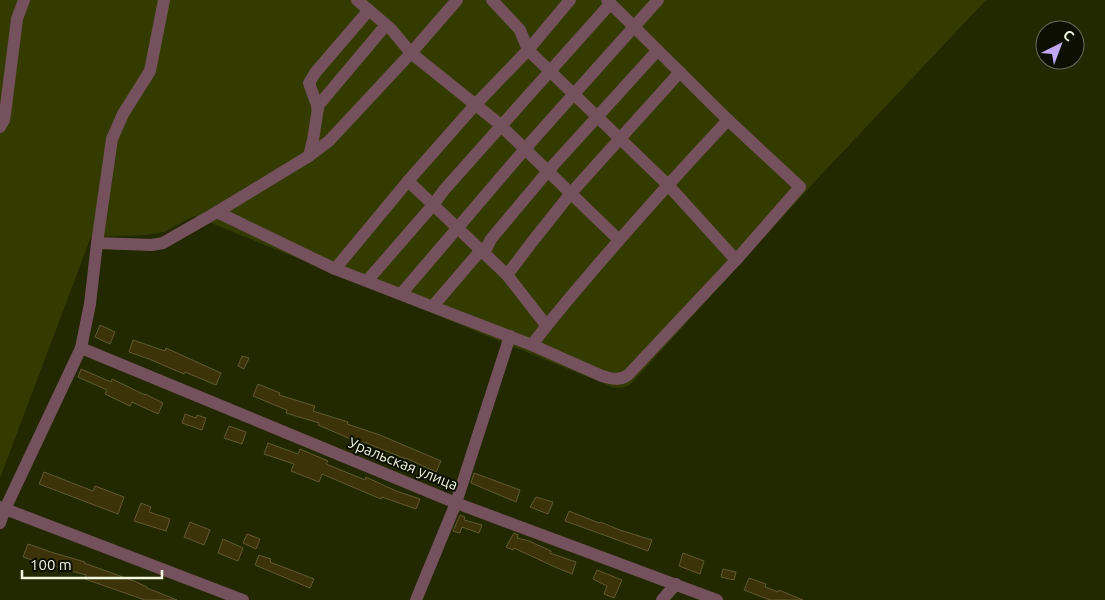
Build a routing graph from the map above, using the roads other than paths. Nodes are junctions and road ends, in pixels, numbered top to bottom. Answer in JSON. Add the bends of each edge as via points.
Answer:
{"nodes":[{"id":1,"x":24,"y":0,"type":"edge"},
{"id":2,"x":164,"y":0,"type":"edge"},
{"id":3,"x":357,"y":0,"type":"edge"},
{"id":4,"x":458,"y":0,"type":"edge"},
{"id":5,"x":492,"y":0,"type":"edge"},
{"id":6,"x":570,"y":0,"type":"edge"},
{"id":7,"x":658,"y":0,"type":"edge"},
{"id":8,"x":608,"y":2,"type":"edge"},
{"id":9,"x":369,"y":10,"type":"junction"},
{"id":10,"x":386,"y":25,"type":"junction"},
{"id":11,"x":634,"y":28,"type":"junction"},
{"id":12,"x":528,"y":50,"type":"junction"},
{"id":13,"x":657,"y":50,"type":"junction"},
{"id":14,"x":411,"y":53,"type":"junction"},
{"id":15,"x":550,"y":71,"type":"junction"},
{"id":16,"x":680,"y":72,"type":"junction"},
{"id":17,"x":574,"y":94,"type":"junction"},
{"id":18,"x":475,"y":105,"type":"junction"},
{"id":19,"x":317,"y":107,"type":"junction"},
{"id":20,"x":598,"y":117,"type":"junction"},
{"id":21,"x":728,"y":120,"type":"junction"},
{"id":22,"x":501,"y":126,"type":"junction"},
{"id":23,"x":0,"y":128,"type":"edge"},
{"id":24,"x":619,"y":138,"type":"junction"},
{"id":25,"x":525,"y":150,"type":"junction"},
{"id":26,"x":309,"y":156,"type":"junction"},
{"id":27,"x":548,"y":171,"type":"junction"},
{"id":28,"x":408,"y":181,"type":"junction"},
{"id":29,"x":668,"y":185,"type":"junction"},
{"id":30,"x":571,"y":193,"type":"junction"},
{"id":31,"x":433,"y":205,"type":"junction"},
{"id":32,"x":217,"y":212,"type":"junction"},
{"id":33,"x":458,"y":229,"type":"junction"},
{"id":34,"x":619,"y":240,"type":"junction"},
{"id":35,"x":97,"y":243,"type":"junction"},
{"id":36,"x":481,"y":250,"type":"junction"},
{"id":37,"x":736,"y":260,"type":"junction"},
{"id":38,"x":335,"y":269,"type":"junction"},
{"id":39,"x":507,"y":275,"type":"junction"},
{"id":40,"x":368,"y":281,"type":"junction"},
{"id":41,"x":401,"y":294,"type":"junction"},
{"id":42,"x":432,"y":306,"type":"junction"},
{"id":43,"x":546,"y":325,"type":"junction"},
{"id":44,"x":510,"y":336,"type":"junction"},
{"id":45,"x":532,"y":345,"type":"junction"},
{"id":46,"x":81,"y":348,"type":"junction"},
{"id":47,"x":456,"y":503,"type":"junction"},
{"id":48,"x":3,"y":508,"type":"edge"},
{"id":49,"x":0,"y":523,"type":"edge"},
{"id":50,"x":676,"y":584,"type":"junction"},
{"id":51,"x":243,"y":600,"type":"edge"},
{"id":52,"x":416,"y":600,"type":"edge"},
{"id":53,"x":662,"y":600,"type":"edge"},
{"id":54,"x":717,"y":600,"type":"edge"}],
"edges":[{"from":1,"to":23,"type":"street"},
{"from":2,"to":35,"type":"street","via":[[150,71],[123,114],[112,139]]},
{"from":3,"to":9,"type":"street"},
{"from":4,"to":14,"type":"street"},
{"from":5,"to":12,"type":"street","via":[[520,30]]},
{"from":6,"to":12,"type":"street"},
{"from":7,"to":11,"type":"street"},
{"from":8,"to":11,"type":"street"},
{"from":8,"to":15,"type":"street"},
{"from":9,"to":10,"type":"street"},
{"from":9,"to":19,"type":"street","via":[[309,83]]},
{"from":10,"to":14,"type":"street"},
{"from":10,"to":19,"type":"street"},
{"from":11,"to":13,"type":"street"},
{"from":11,"to":17,"type":"street"},
{"from":12,"to":15,"type":"street"},
{"from":12,"to":18,"type":"street"},
{"from":13,"to":16,"type":"street"},
{"from":13,"to":20,"type":"street"},
{"from":14,"to":18,"type":"street"},
{"from":14,"to":26,"type":"street","via":[[329,141]]},
{"from":15,"to":17,"type":"street"},
{"from":15,"to":22,"type":"street"},
{"from":16,"to":21,"type":"street"},
{"from":16,"to":24,"type":"street"},
{"from":17,"to":20,"type":"street"},
{"from":17,"to":25,"type":"street"},
{"from":18,"to":22,"type":"street"},
{"from":18,"to":28,"type":"street"},
{"from":19,"to":26,"type":"street"},
{"from":20,"to":24,"type":"street"},
{"from":20,"to":27,"type":"street"},
{"from":21,"to":29,"type":"street"},
{"from":21,"to":37,"type":"street","via":[[800,187]]},
{"from":22,"to":25,"type":"street"},
{"from":22,"to":31,"type":"street"},
{"from":24,"to":29,"type":"street"},
{"from":24,"to":30,"type":"street"},
{"from":25,"to":27,"type":"street"},
{"from":25,"to":33,"type":"street"},
{"from":26,"to":32,"type":"street"},
{"from":27,"to":30,"type":"street"},
{"from":27,"to":36,"type":"street","via":[[491,239],[486,250]]},
{"from":28,"to":31,"type":"street"},
{"from":28,"to":38,"type":"street"},
{"from":29,"to":34,"type":"street"},
{"from":29,"to":37,"type":"street"},
{"from":30,"to":34,"type":"street"},
{"from":30,"to":39,"type":"street"},
{"from":31,"to":33,"type":"street"},
{"from":31,"to":40,"type":"street"},
{"from":32,"to":35,"type":"street","via":[[152,245]]},
{"from":32,"to":38,"type":"street"},
{"from":33,"to":36,"type":"street"},
{"from":33,"to":41,"type":"street"},
{"from":34,"to":43,"type":"street"},
{"from":35,"to":46,"type":"street"},
{"from":36,"to":39,"type":"street"},
{"from":36,"to":42,"type":"street"},
{"from":37,"to":45,"type":"street","via":[[624,378],[618,380],[602,376]]},
{"from":38,"to":40,"type":"street"},
{"from":39,"to":43,"type":"street"},
{"from":40,"to":41,"type":"street"},
{"from":41,"to":42,"type":"street"},
{"from":42,"to":44,"type":"street"},
{"from":43,"to":45,"type":"street"},
{"from":44,"to":45,"type":"street"},
{"from":44,"to":47,"type":"street"},
{"from":46,"to":47,"type":"street","name":"Уральская улица"},
{"from":46,"to":48,"type":"street"},
{"from":47,"to":50,"type":"street","name":"Уральская улица"},
{"from":47,"to":52,"type":"street"},
{"from":48,"to":49,"type":"street"},
{"from":48,"to":51,"type":"street"},
{"from":50,"to":53,"type":"street"},
{"from":50,"to":54,"type":"street","name":"Уральская улица"}]}
